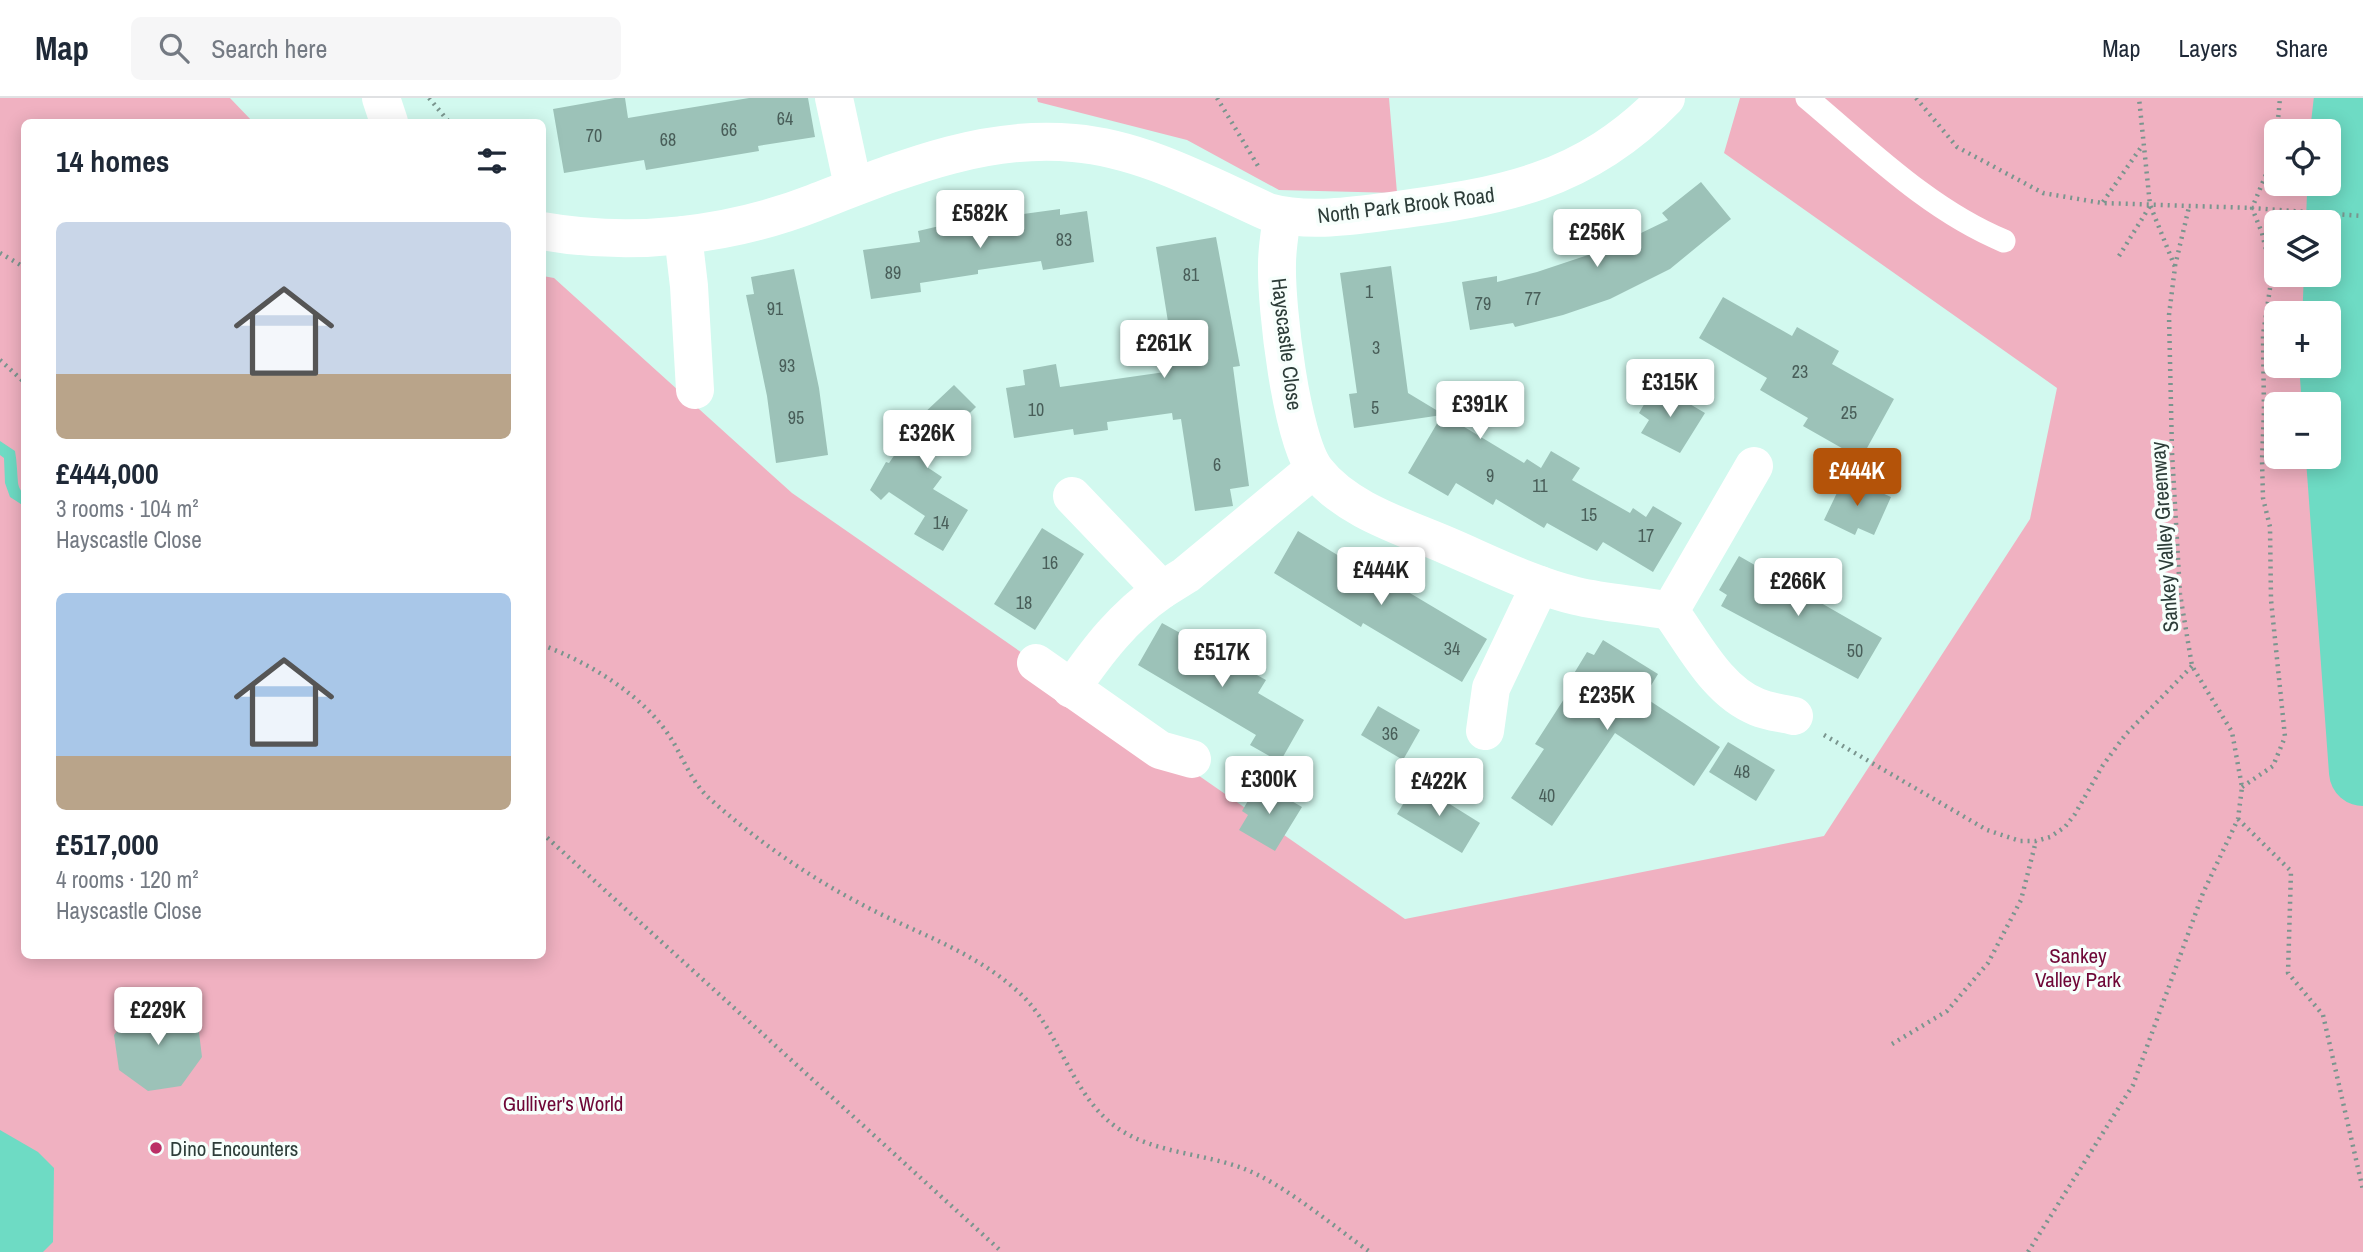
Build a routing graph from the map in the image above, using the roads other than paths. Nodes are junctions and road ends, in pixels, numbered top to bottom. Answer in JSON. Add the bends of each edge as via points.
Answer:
{"nodes":[{"id":1,"x":381,"y":98,"type":"edge"},
{"id":2,"x":834,"y":98,"type":"edge"},
{"id":3,"x":1666,"y":98,"type":"edge"},
{"id":4,"x":1807,"y":98,"type":"edge"},
{"id":5,"x":388,"y":119,"type":"edge"},
{"id":6,"x":853,"y":186,"type":"junction"},
{"id":7,"x":1275,"y":215,"type":"junction"},
{"id":8,"x":546,"y":231,"type":"edge"},
{"id":9,"x":682,"y":235,"type":"junction"},
{"id":10,"x":2004,"y":241,"type":"dead end"},
{"id":11,"x":695,"y":390,"type":"dead end"},
{"id":12,"x":1754,"y":466,"type":"dead end"},
{"id":13,"x":1314,"y":469,"type":"junction"},
{"id":14,"x":1072,"y":496,"type":"dead end"},
{"id":15,"x":1540,"y":585,"type":"junction"},
{"id":16,"x":1161,"y":590,"type":"junction"},
{"id":17,"x":1670,"y":611,"type":"junction"},
{"id":18,"x":1036,"y":663,"type":"dead end"},
{"id":19,"x":1071,"y":689,"type":"junction"},
{"id":20,"x":1794,"y":716,"type":"road end"},
{"id":21,"x":1485,"y":731,"type":"dead end"},
{"id":22,"x":1192,"y":759,"type":"dead end"}],
"edges":[{"from":1,"to":5,"type":"street"},
{"from":2,"to":6,"type":"street"},
{"from":3,"to":7,"type":"street","name":"North Park Brook Road","via":[[1642,123],[1602,152],[1560,175],[1512,191],[1342,217]]},
{"from":4,"to":10,"type":"lane","via":[[1913,186],[1958,218]]},
{"from":6,"to":7,"type":"street","name":"North Park Brook Road","via":[[958,152],[1018,143],[1073,142],[1115,149],[1163,165]]},
{"from":6,"to":9,"type":"street","name":"North Park Brook Road","via":[[744,225]]},
{"from":7,"to":13,"type":"street","name":"Hayscastle Close","via":[[1279,300],[1295,411]]},
{"from":8,"to":9,"type":"street","name":"North Park Brook Road","via":[[607,239]]},
{"from":9,"to":11,"type":"street"},
{"from":12,"to":17,"type":"street"},
{"from":13,"to":15,"type":"street","name":"Hayscastle Close","via":[[1332,488],[1370,512]]},
{"from":13,"to":16,"type":"street","via":[[1186,575]]},
{"from":14,"to":16,"type":"street"},
{"from":15,"to":17,"type":"street","name":"Hayscastle Close"},
{"from":15,"to":21,"type":"street","via":[[1491,688]]},
{"from":16,"to":19,"type":"street","via":[[1132,611]]},
{"from":17,"to":20,"type":"street","via":[[1710,667],[1739,697],[1755,707]]},
{"from":18,"to":19,"type":"street"},
{"from":19,"to":22,"type":"street","via":[[1160,750]]}]}
